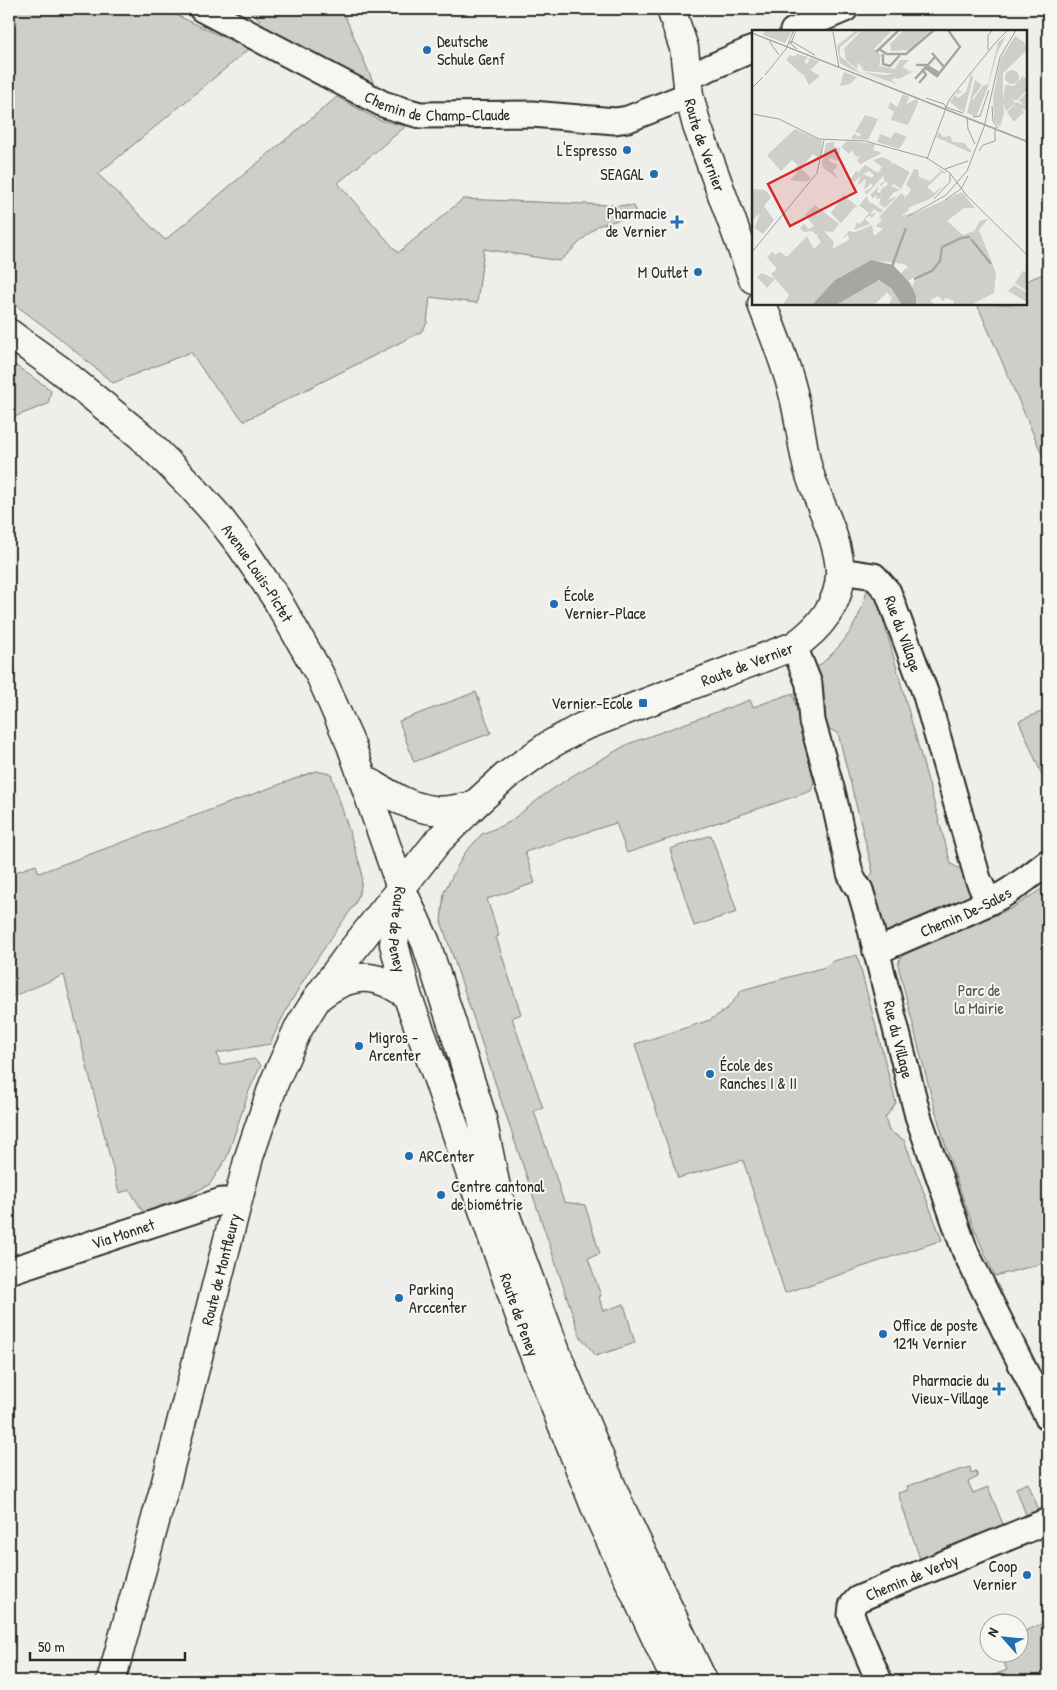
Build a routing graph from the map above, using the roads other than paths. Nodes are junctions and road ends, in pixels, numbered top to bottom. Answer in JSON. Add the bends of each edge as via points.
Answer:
{"nodes":[{"id":1,"x":202,"y":9,"type":"edge"},
{"id":2,"x":672,"y":9,"type":"edge"},
{"id":3,"x":845,"y":9,"type":"edge"},
{"id":4,"x":795,"y":30,"type":"edge"},
{"id":5,"x":752,"y":49,"type":"edge"},
{"id":6,"x":689,"y":86,"type":"junction"},
{"id":7,"x":752,"y":276,"type":"edge"},
{"id":8,"x":762,"y":305,"type":"edge"},
{"id":9,"x":9,"y":332,"type":"edge"},
{"id":10,"x":840,"y":571,"type":"junction"},
{"id":11,"x":794,"y":646,"type":"junction"},
{"id":12,"x":364,"y":779,"type":"junction"},
{"id":13,"x":473,"y":806,"type":"junction"},
{"id":14,"x":1048,"y":862,"type":"edge"},
{"id":15,"x":401,"y":888,"type":"junction"},
{"id":16,"x":988,"y":901,"type":"junction"},
{"id":17,"x":876,"y":952,"type":"junction"},
{"id":18,"x":407,"y":995,"type":"junction"},
{"id":19,"x":318,"y":997,"type":"junction"},
{"id":20,"x":237,"y":1200,"type":"junction"},
{"id":21,"x":20,"y":1268,"type":"edge"},
{"id":22,"x":1048,"y":1418,"type":"edge"},
{"id":23,"x":1048,"y":1521,"type":"edge"},
{"id":24,"x":111,"y":1681,"type":"edge"},
{"id":25,"x":676,"y":1681,"type":"edge"},
{"id":26,"x":703,"y":1681,"type":"edge"},
{"id":27,"x":878,"y":1681,"type":"edge"}],
"edges":[{"from":1,"to":6,"type":"street","name":"Chemin de Champ-Claude","via":[[383,104],[420,115],[532,114],[628,120]]},
{"from":2,"to":6,"type":"main road","name":"Route de Vernier","via":[[684,48]]},
{"from":3,"to":4,"type":"street"},
{"from":5,"to":6,"type":"street","name":"Chemin de Champ-Claude"},
{"from":6,"to":7,"type":"main road","name":"Route de Vernier","via":[[697,126]]},
{"from":8,"to":10,"type":"main road","name":"Route de Vernier","via":[[795,401],[807,465],[834,542]]},
{"from":9,"to":12,"type":"main road","name":"Avenue Louis-Pictet","via":[[141,436],[217,515],[283,609],[320,675]]},
{"from":10,"to":11,"type":"main road","name":"Route de Vernier","via":[[829,611],[816,629]]},
{"from":10,"to":16,"type":"street","name":"Rue du Village","via":[[874,576],[888,592],[925,692],[978,879]]},
{"from":11,"to":13,"type":"main road","name":"Route de Vernier","via":[[582,728],[550,745],[506,776]]},
{"from":11,"to":17,"type":"street","name":"Rue du Village","via":[[809,684],[812,721],[850,873],[860,890]]},
{"from":12,"to":13,"type":"main road","via":[[418,807],[444,810]]},
{"from":12,"to":15,"type":"main road","name":"Avenue Louis-Pictet"},
{"from":13,"to":15,"type":"main road","name":"Route de Vernier","via":[[438,841]]},
{"from":14,"to":16,"type":"street","name":"Chemin De-Sales","via":[[1004,894]]},
{"from":15,"to":18,"type":"main road","name":"Route de Peney","via":[[394,944]]},
{"from":15,"to":19,"type":"main road","name":"Route de Montfleury"},
{"from":15,"to":26,"type":"main road","name":"Route de Peney","via":[[426,943],[482,1114],[498,1192],[559,1360],[619,1504]]},
{"from":16,"to":17,"type":"street","name":"Chemin De-Sales"},
{"from":17,"to":22,"type":"street","name":"Rue du Village","via":[[918,1116],[965,1251]]},
{"from":18,"to":19,"type":"main road","via":[[394,985],[374,978],[336,984]]},
{"from":18,"to":25,"type":"main road","name":"Route de Peney","via":[[526,1334],[598,1514]]},
{"from":19,"to":20,"type":"main road","name":"Route de Montfleury","via":[[298,1029],[274,1083]]},
{"from":20,"to":21,"type":"street","name":"Via Monnet","via":[[222,1202]]},
{"from":20,"to":24,"type":"main road","name":"Route de Montfleury","via":[[166,1482]]},
{"from":23,"to":27,"type":"street","name":"Chemin de Verby","via":[[858,1599],[852,1606],[851,1615]]}]}
